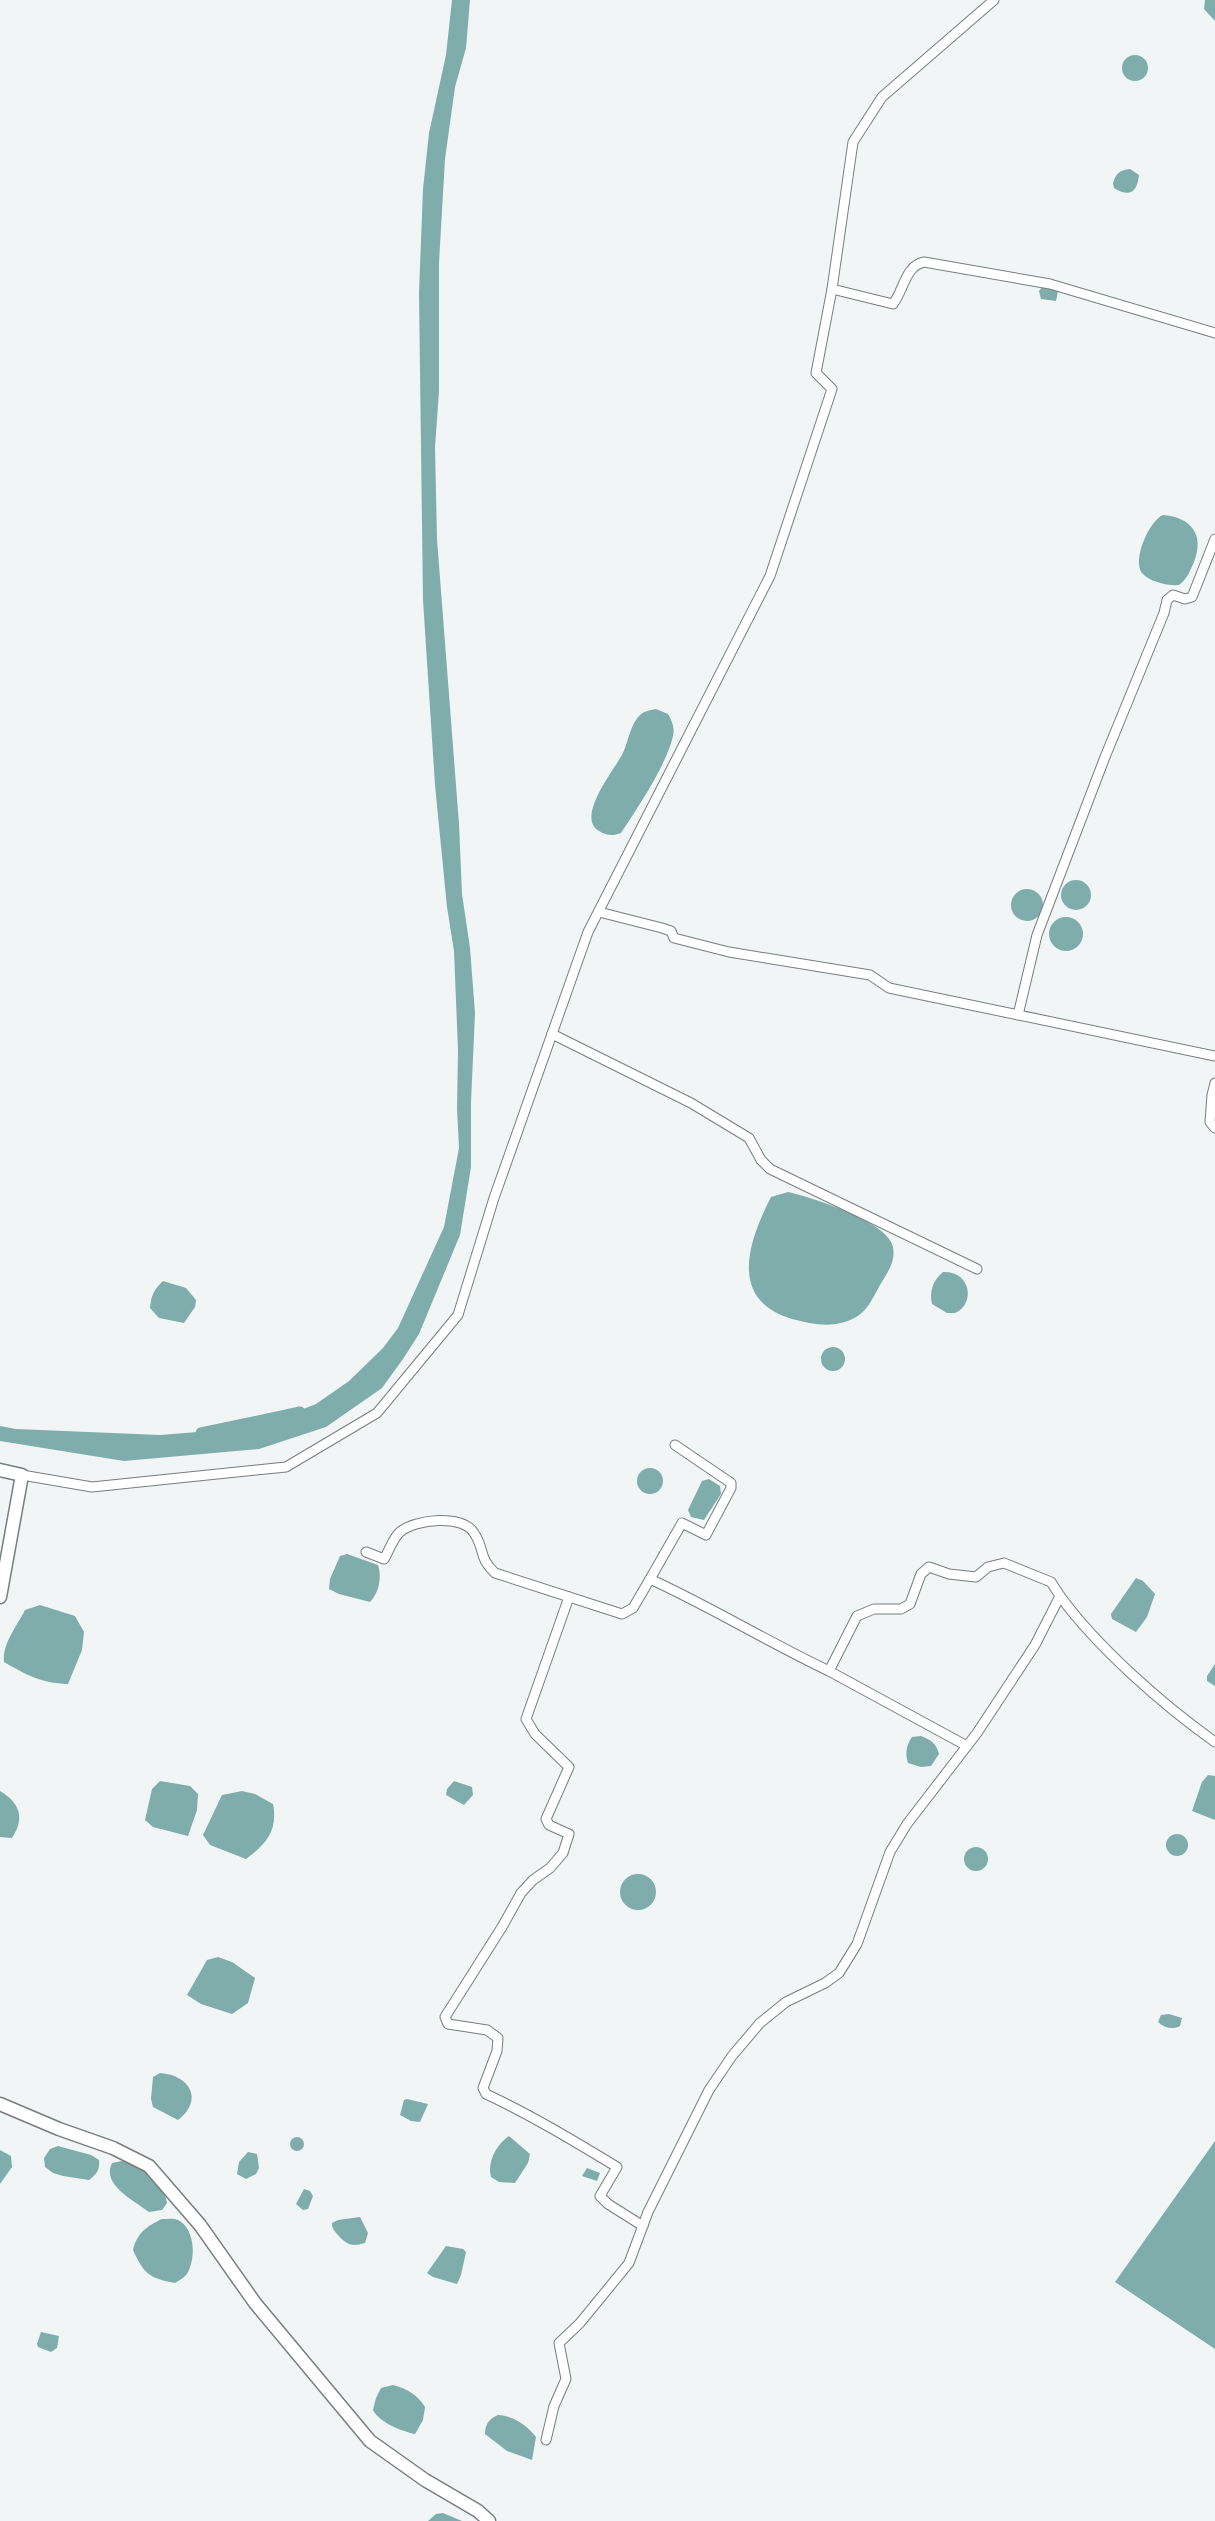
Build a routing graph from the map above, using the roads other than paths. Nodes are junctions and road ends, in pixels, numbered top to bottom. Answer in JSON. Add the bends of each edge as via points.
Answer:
{"nodes":[{"id":1,"x":994,"y":0,"type":"edge"},
{"id":2,"x":832,"y":288,"type":"junction"},
{"id":3,"x":1215,"y":333,"type":"edge"},
{"id":4,"x":1215,"y":539,"type":"edge"},
{"id":5,"x":599,"y":912,"type":"junction"},
{"id":6,"x":1018,"y":1015,"type":"junction"},
{"id":7,"x":552,"y":1034,"type":"junction"},
{"id":8,"x":1215,"y":1056,"type":"edge"},
{"id":9,"x":1215,"y":1083,"type":"edge"},
{"id":10,"x":1215,"y":1128,"type":"edge"},
{"id":11,"x":978,"y":1269,"type":"dead end"},
{"id":12,"x":675,"y":1445,"type":"dead end"},
{"id":13,"x":0,"y":1470,"type":"edge"},
{"id":14,"x":22,"y":1475,"type":"junction"},
{"id":15,"x":366,"y":1552,"type":"dead end"},
{"id":16,"x":650,"y":1579,"type":"junction"},
{"id":17,"x":0,"y":1596,"type":"edge"},
{"id":18,"x":1060,"y":1596,"type":"junction"},
{"id":19,"x":569,"y":1597,"type":"junction"},
{"id":20,"x":829,"y":1671,"type":"junction"},
{"id":21,"x":1215,"y":1742,"type":"edge"},
{"id":22,"x":968,"y":1746,"type":"junction"},
{"id":23,"x":0,"y":2104,"type":"edge"},
{"id":24,"x":643,"y":2226,"type":"junction"},
{"id":25,"x":546,"y":2440,"type":"dead end"},
{"id":26,"x":489,"y":2521,"type":"edge"}],
"edges":[{"from":1,"to":2,"type":"street","via":[[882,97],[853,142]]},
{"from":2,"to":3,"type":"street","via":[[893,304],[911,269],[916,263],[924,262],[1050,284]]},
{"from":2,"to":5,"type":"street","via":[[816,373],[832,389],[770,576]]},
{"from":4,"to":6,"type":"street","via":[[1192,596],[1174,596],[1167,600],[1037,935]]},
{"from":5,"to":6,"type":"street","via":[[662,928],[671,931],[674,938],[729,952],[870,975],[889,988]]},
{"from":5,"to":7,"type":"street","via":[[588,932]]},
{"from":6,"to":8,"type":"street"},
{"from":7,"to":11,"type":"street","via":[[692,1103],[749,1138],[770,1169]]},
{"from":7,"to":14,"type":"street","via":[[494,1198],[458,1315],[377,1413],[286,1467],[92,1487]]},
{"from":9,"to":10,"type":"street","via":[[1210,1122]]},
{"from":12,"to":16,"type":"street","via":[[732,1482],[731,1488],[706,1535],[682,1523]]},
{"from":13,"to":14,"type":"main road"},
{"from":14,"to":17,"type":"main road"},
{"from":15,"to":19,"type":"street","via":[[384,1559],[400,1532],[425,1522],[459,1521],[474,1531],[484,1563],[495,1573]]},
{"from":16,"to":19,"type":"street","via":[[633,1608],[622,1614]]},
{"from":16,"to":20,"type":"street"},
{"from":18,"to":20,"type":"street","via":[[1051,1582],[1004,1563],[988,1567],[976,1577],[949,1574],[929,1567],[921,1574],[910,1604],[901,1609],[874,1609],[857,1616]]},
{"from":18,"to":21,"type":"street","via":[[1074,1615],[1140,1681]]},
{"from":18,"to":22,"type":"street","via":[[1035,1646]]},
{"from":19,"to":24,"type":"street","via":[[526,1720],[535,1734],[569,1767],[546,1819],[550,1825],[569,1834],[563,1853],[521,1893],[445,2017],[448,2024],[487,2030],[498,2038],[497,2051],[483,2088],[486,2094],[555,2129],[617,2166],[600,2196]]},
{"from":20,"to":22,"type":"street"},
{"from":22,"to":24,"type":"street","via":[[907,1824],[890,1852],[857,1944],[839,1973],[786,2002],[760,2023],[732,2056],[714,2083]]},
{"from":23,"to":26,"type":"main road","via":[[113,2148],[149,2166],[200,2225],[255,2303],[370,2441]]},
{"from":24,"to":25,"type":"street","via":[[629,2263],[580,2323],[559,2343],[566,2380],[554,2406]]}]}
